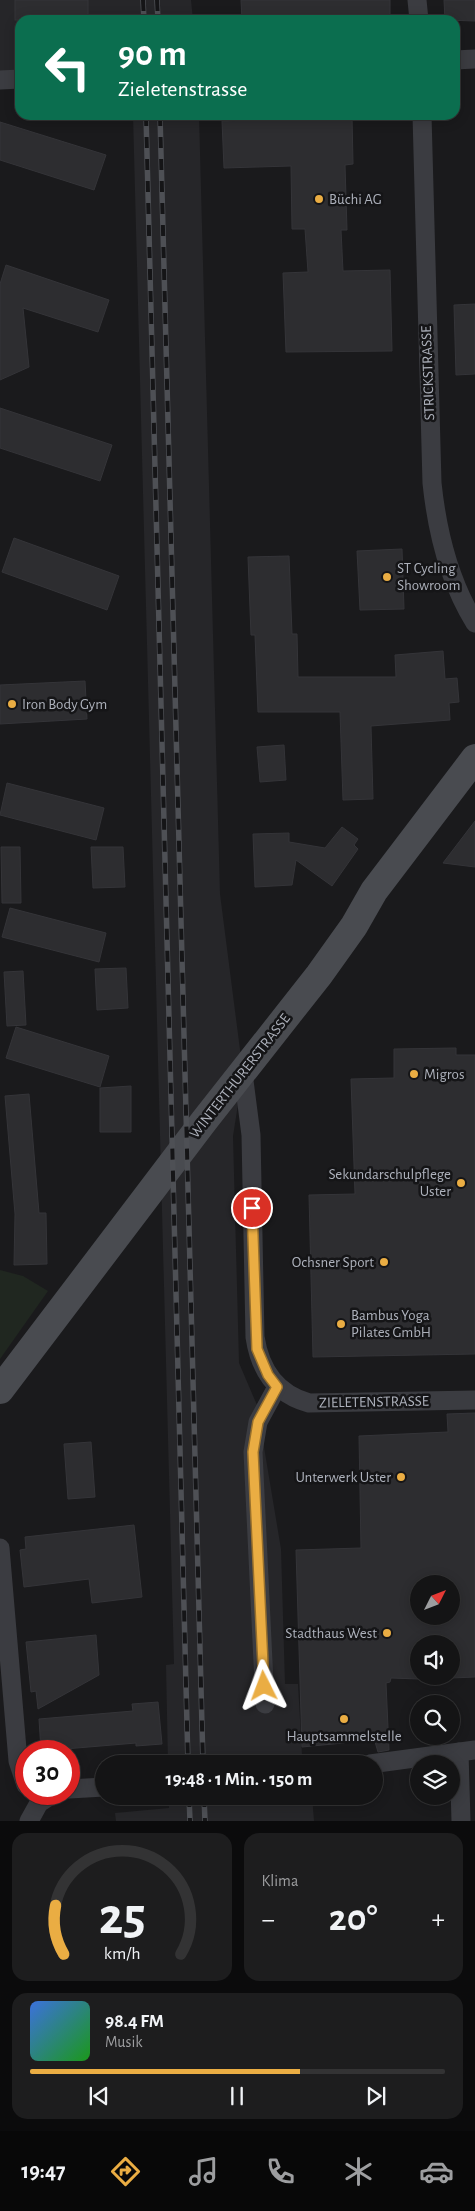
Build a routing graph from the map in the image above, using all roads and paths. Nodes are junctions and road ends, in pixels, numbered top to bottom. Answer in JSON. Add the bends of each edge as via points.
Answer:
{"nodes":[{"id":1,"x":417,"y":0,"type":"edge"},
{"id":2,"x":418,"y":15,"type":"edge"},
{"id":3,"x":475,"y":59,"type":"edge"},
{"id":4,"x":460,"y":60,"type":"edge"},
{"id":5,"x":15,"y":79,"type":"edge"},
{"id":6,"x":0,"y":80,"type":"edge"},
{"id":7,"x":422,"y":120,"type":"edge"},
{"id":8,"x":475,"y":622,"type":"edge"},
{"id":9,"x":475,"y":758,"type":"edge"},
{"id":10,"x":243,"y":1074,"type":"junction"},
{"id":11,"x":277,"y":1387,"type":"junction"},
{"id":12,"x":0,"y":1390,"type":"edge"},
{"id":13,"x":475,"y":1400,"type":"edge"},
{"id":14,"x":0,"y":1548,"type":"edge"},
{"id":15,"x":265,"y":1704,"type":"dead end"},
{"id":16,"x":16,"y":1740,"type":"edge"},
{"id":17,"x":467,"y":1751,"type":"edge"},
{"id":18,"x":383,"y":1762,"type":"edge"},
{"id":19,"x":80,"y":1788,"type":"edge"},
{"id":20,"x":95,"y":1788,"type":"edge"},
{"id":21,"x":38,"y":1805,"type":"edge"},
{"id":22,"x":29,"y":1821,"type":"edge"},
{"id":23,"x":461,"y":1821,"type":"edge"}],
"edges":[{"from":1,"to":2,"type":"street"},
{"from":3,"to":4,"type":"street"},
{"from":5,"to":6,"type":"street"},
{"from":7,"to":8,"type":"street","name":"STRICKSTRASSE","via":[[432,483],[445,554],[461,597]]},
{"from":9,"to":10,"type":"main road","name":"WINTERTHURERSTRASSE","via":[[374,891],[340,946]]},
{"from":10,"to":11,"type":"street","name":"ZIELETENSTRASSE","via":[[251,1135],[255,1337],[261,1362]]},
{"from":10,"to":12,"type":"main road","name":"WINTERTHURERSTRASSE"},
{"from":11,"to":13,"type":"street","name":"ZIELETENSTRASSE","via":[[294,1398],[319,1404]]},
{"from":11,"to":15,"type":"street","via":[[258,1422],[253,1452]]},
{"from":14,"to":16,"type":"street"},
{"from":17,"to":18,"type":"street"},
{"from":17,"to":23,"type":"street"},
{"from":19,"to":20,"type":"street"},
{"from":21,"to":22,"type":"street"}]}
